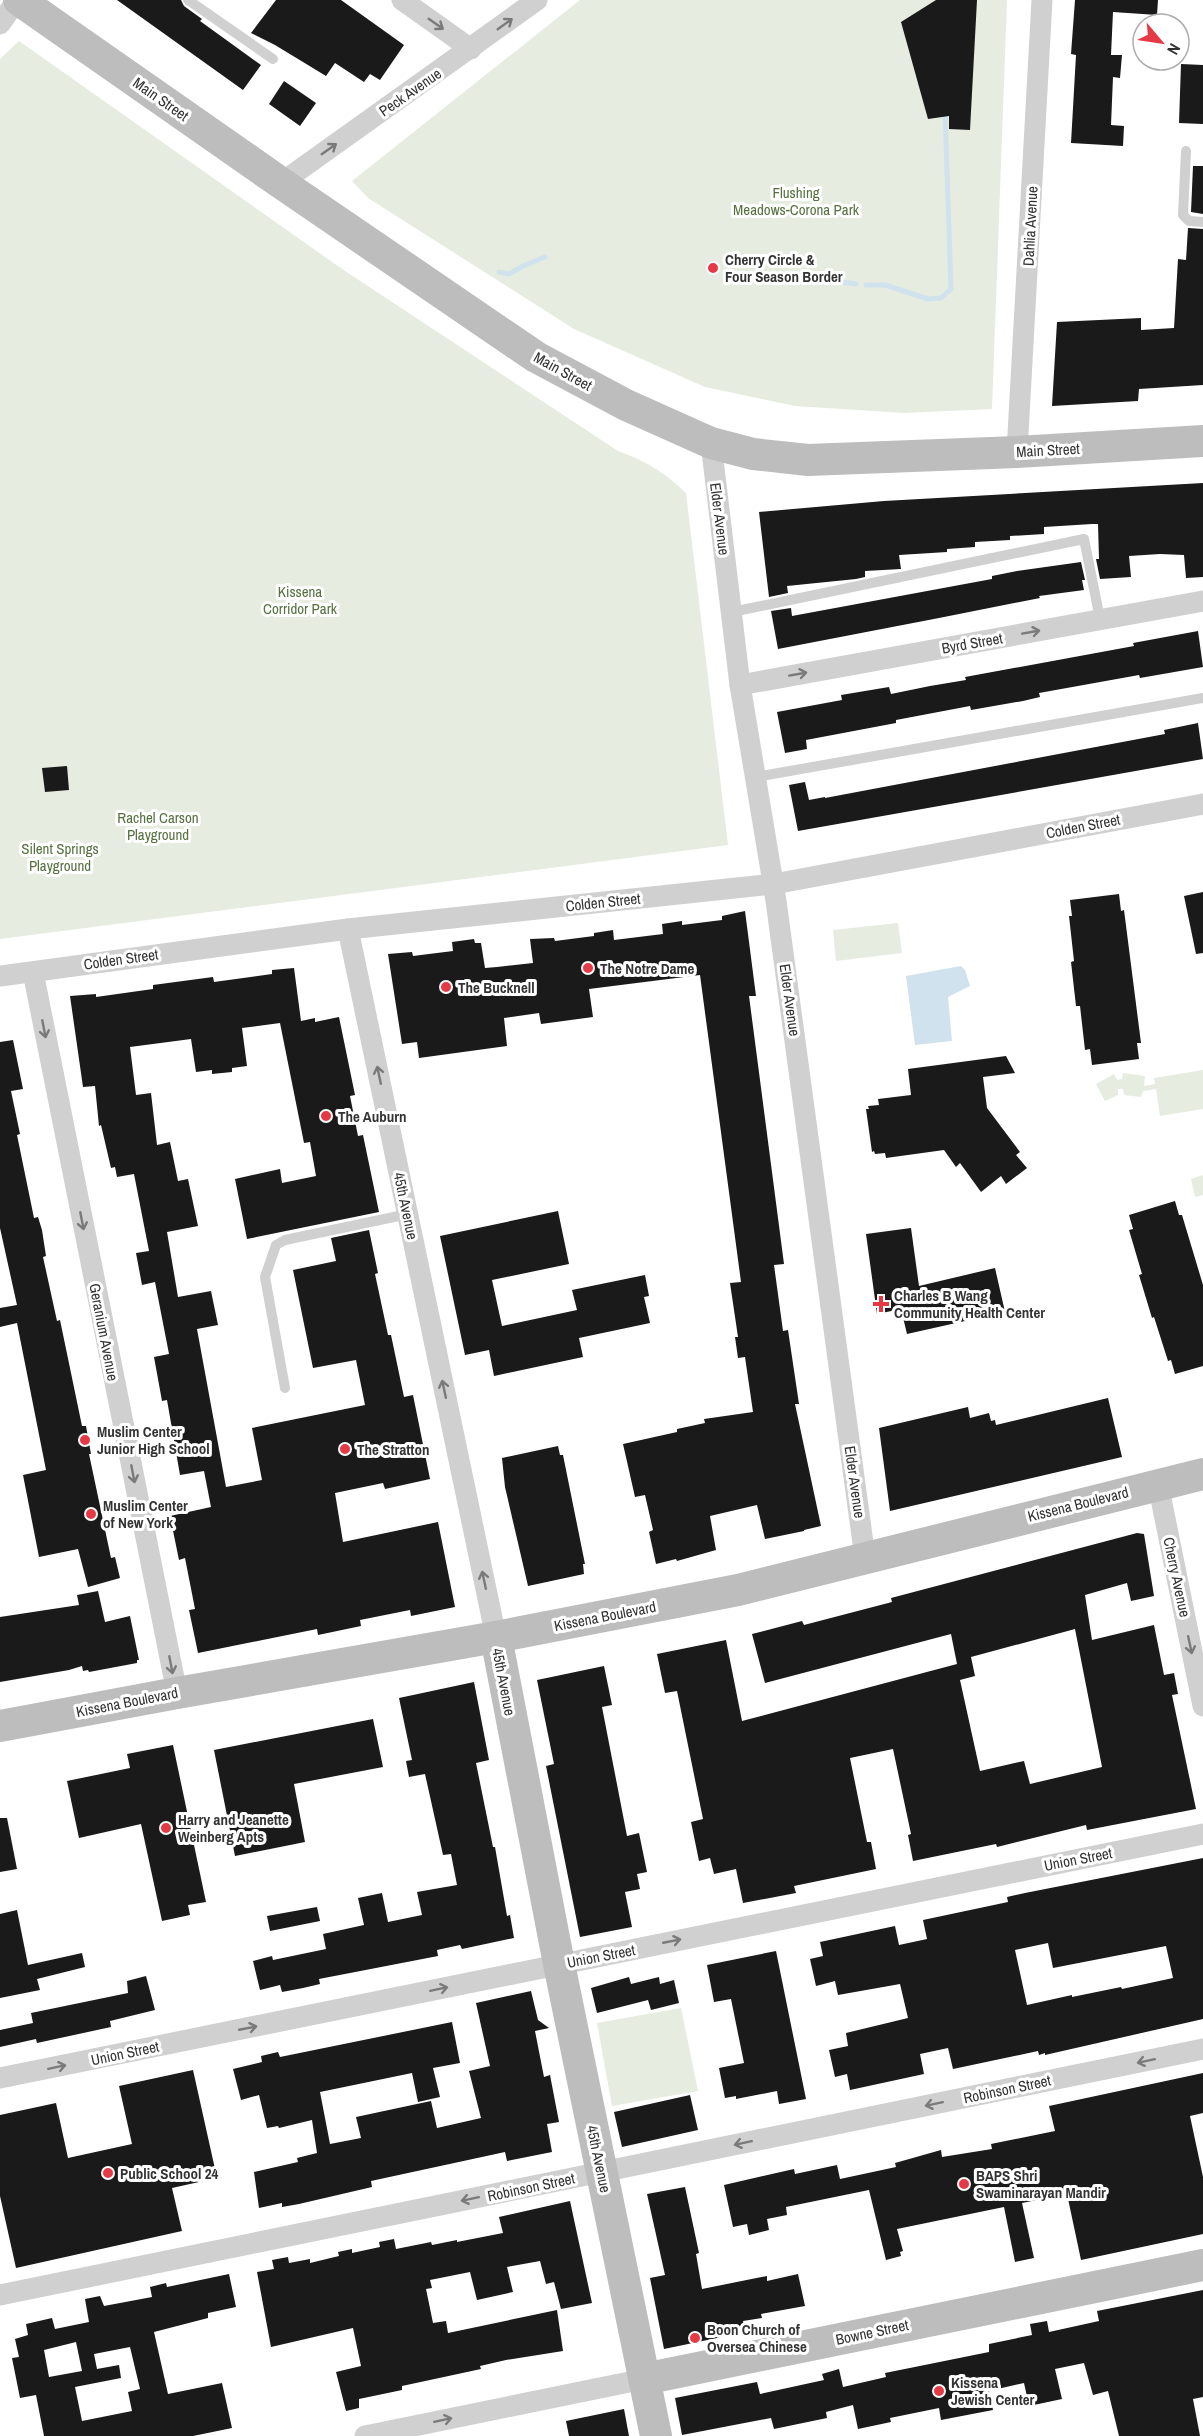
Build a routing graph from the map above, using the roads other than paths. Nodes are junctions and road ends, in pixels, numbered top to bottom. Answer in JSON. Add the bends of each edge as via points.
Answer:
{"nodes":[{"id":1,"x":18,"y":0,"type":"edge"},
{"id":2,"x":188,"y":0,"type":"edge"},
{"id":3,"x":402,"y":0,"type":"edge"},
{"id":4,"x":537,"y":0,"type":"edge"},
{"id":5,"x":1042,"y":0,"type":"edge"},
{"id":6,"x":0,"y":24,"type":"edge"},
{"id":7,"x":471,"y":49,"type":"junction"},
{"id":8,"x":273,"y":59,"type":"dead end"},
{"id":9,"x":1186,"y":151,"type":"dead end"},
{"id":10,"x":281,"y":183,"type":"junction"},
{"id":11,"x":1203,"y":222,"type":"edge"},
{"id":12,"x":1203,"y":441,"type":"edge"},
{"id":13,"x":711,"y":443,"type":"junction"},
{"id":14,"x":1017,"y":452,"type":"junction"},
{"id":15,"x":1203,"y":601,"type":"edge"},
{"id":16,"x":732,"y":612,"type":"junction"},
{"id":17,"x":1100,"y":620,"type":"junction"},
{"id":18,"x":740,"y":685,"type":"junction"},
{"id":19,"x":1203,"y":698,"type":"edge"},
{"id":20,"x":756,"y":777,"type":"junction"},
{"id":21,"x":1203,"y":804,"type":"edge"},
{"id":22,"x":774,"y":884,"type":"junction"},
{"id":23,"x":348,"y":929,"type":"junction"},
{"id":24,"x":33,"y":972,"type":"junction"},
{"id":25,"x":0,"y":976,"type":"edge"},
{"id":26,"x":408,"y":1214,"type":"junction"},
{"id":27,"x":285,"y":1388,"type":"dead end"},
{"id":28,"x":1203,"y":1474,"type":"edge"},
{"id":29,"x":1158,"y":1485,"type":"junction"},
{"id":30,"x":865,"y":1558,"type":"junction"},
{"id":31,"x":495,"y":1637,"type":"junction"},
{"id":32,"x":177,"y":1693,"type":"junction"},
{"id":33,"x":1203,"y":1706,"type":"edge"},
{"id":34,"x":0,"y":1726,"type":"edge"},
{"id":35,"x":1203,"y":1834,"type":"edge"},
{"id":36,"x":559,"y":1964,"type":"junction"},
{"id":37,"x":1203,"y":2049,"type":"edge"},
{"id":38,"x":0,"y":2078,"type":"edge"},
{"id":39,"x":602,"y":2172,"type":"junction"},
{"id":40,"x":1203,"y":2265,"type":"edge"},
{"id":41,"x":0,"y":2295,"type":"edge"},
{"id":42,"x":644,"y":2379,"type":"junction"},
{"id":43,"x":365,"y":2436,"type":"edge"},
{"id":44,"x":656,"y":2436,"type":"edge"}],
"edges":[{"from":1,"to":6,"type":"street"},
{"from":1,"to":10,"type":"main road","name":"Main Street"},
{"from":2,"to":8,"type":"lane"},
{"from":3,"to":7,"type":"street","one_way":true},
{"from":7,"to":4,"type":"street","name":"Peck Avenue","one_way":true},
{"from":5,"to":14,"type":"street","name":"Dahlia Avenue"},
{"from":10,"to":7,"type":"street","name":"Peck Avenue","one_way":true},
{"from":9,"to":11,"type":"lane","via":[[1183,215],[1189,221]]},
{"from":10,"to":13,"type":"main road","name":"Main Street","via":[[544,362]]},
{"from":12,"to":14,"type":"main road","name":"Main Street"},
{"from":13,"to":14,"type":"main road","name":"Main Street","via":[[753,454],[808,460]]},
{"from":13,"to":16,"type":"street","name":"Elder Avenue"},
{"from":15,"to":17,"type":"street","name":"Byrd Street"},
{"from":16,"to":17,"type":"lane","via":[[1084,539]]},
{"from":16,"to":18,"type":"street","name":"Elder Avenue"},
{"from":18,"to":17,"type":"street","name":"Byrd Street","one_way":true},
{"from":18,"to":20,"type":"street","name":"Elder Avenue"},
{"from":19,"to":20,"type":"lane"},
{"from":20,"to":22,"type":"street","name":"Elder Avenue"},
{"from":21,"to":22,"type":"street","name":"Colden Street"},
{"from":22,"to":23,"type":"street","name":"Colden Street"},
{"from":22,"to":30,"type":"street","name":"Elder Avenue"},
{"from":23,"to":24,"type":"street","name":"Colden Street"},
{"from":26,"to":23,"type":"street","name":"45th Avenue","one_way":true},
{"from":24,"to":25,"type":"street","name":"Colden Street"},
{"from":24,"to":32,"type":"street","name":"Geranium Avenue","one_way":true},
{"from":26,"to":27,"type":"lane","via":[[276,1245],[266,1277]]},
{"from":31,"to":26,"type":"street","name":"45th Avenue","one_way":true},
{"from":28,"to":29,"type":"main road","name":"Kissena Boulevard"},
{"from":29,"to":30,"type":"main road","name":"Kissena Boulevard"},
{"from":29,"to":33,"type":"street","name":"Cherry Avenue","one_way":true},
{"from":30,"to":31,"type":"main road","name":"Kissena Boulevard","via":[[738,1590]]},
{"from":31,"to":32,"type":"main road","name":"Kissena Boulevard"},
{"from":31,"to":36,"type":"main road","name":"45th Avenue"},
{"from":32,"to":34,"type":"main road","name":"Kissena Boulevard"},
{"from":36,"to":35,"type":"street","name":"Union Street","one_way":true},
{"from":38,"to":36,"type":"street","name":"Union Street","one_way":true},
{"from":36,"to":39,"type":"main road","name":"45th Avenue"},
{"from":37,"to":39,"type":"street","name":"Robinson Street","one_way":true},
{"from":39,"to":41,"type":"street","name":"Robinson Street","one_way":true},
{"from":39,"to":42,"type":"main road","name":"45th Avenue"},
{"from":40,"to":42,"type":"main road","name":"Bowne Street"},
{"from":43,"to":42,"type":"street","name":"Bowne Street","one_way":true},
{"from":42,"to":44,"type":"main road","name":"45th Avenue"}]}
